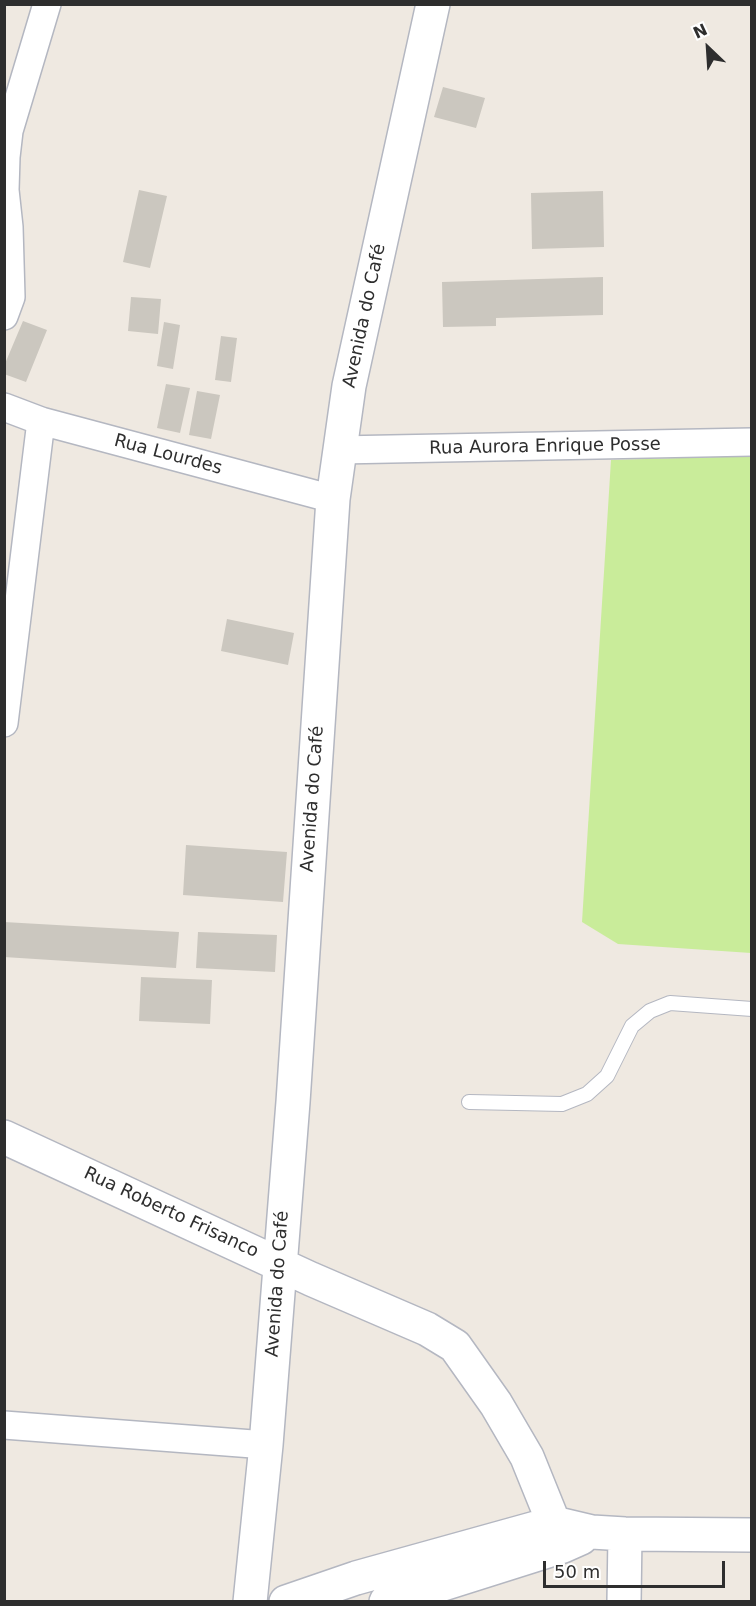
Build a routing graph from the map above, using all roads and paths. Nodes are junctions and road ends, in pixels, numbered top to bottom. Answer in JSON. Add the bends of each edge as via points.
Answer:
{"nodes":[{"id":1,"x":47,"y":4,"type":"edge"},
{"id":2,"x":433,"y":4,"type":"edge"},
{"id":3,"x":4,"y":316,"type":"edge"},
{"id":4,"x":4,"y":406,"type":"edge"},
{"id":5,"x":41,"y":421,"type":"junction"},
{"id":6,"x":752,"y":442,"type":"edge"},
{"id":7,"x":339,"y":450,"type":"junction"},
{"id":8,"x":333,"y":499,"type":"junction"},
{"id":9,"x":13,"y":574,"type":"edge"},
{"id":10,"x":4,"y":723,"type":"edge"},
{"id":11,"x":752,"y":1009,"type":"edge"},
{"id":12,"x":469,"y":1102,"type":"dead end"},
{"id":13,"x":4,"y":1137,"type":"edge"},
{"id":14,"x":280,"y":1263,"type":"junction"},
{"id":15,"x":4,"y":1425,"type":"edge"},
{"id":16,"x":266,"y":1445,"type":"junction"},
{"id":17,"x":625,"y":1534,"type":"junction"},
{"id":18,"x":558,"y":1535,"type":"junction"},
{"id":19,"x":752,"y":1535,"type":"edge"},
{"id":20,"x":250,"y":1602,"type":"edge"},
{"id":21,"x":286,"y":1602,"type":"edge"},
{"id":22,"x":386,"y":1602,"type":"edge"},
{"id":23,"x":624,"y":1602,"type":"edge"}],
"edges":[{"from":1,"to":3,"type":"street","via":[[9,131],[5,190],[11,297]]},
{"from":2,"to":7,"type":"street","name":"Avenida do Café","via":[[349,386]]},
{"from":4,"to":5,"type":"street","name":"Rua Lourdes"},
{"from":5,"to":8,"type":"street","name":"Rua Lourdes"},
{"from":5,"to":9,"type":"street"},
{"from":6,"to":7,"type":"street","name":"Rua Aurora Enrique Posse"},
{"from":7,"to":8,"type":"street","name":"Avenida do Café"},
{"from":8,"to":14,"type":"street","name":"Avenida do Café"},
{"from":9,"to":10,"type":"street"},
{"from":11,"to":12,"type":"lane","via":[[670,1003],[650,1011],[632,1026],[607,1076],[587,1094],[562,1104]]},
{"from":13,"to":14,"type":"street","name":"Rua Roberto Frisanco"},
{"from":14,"to":16,"type":"street","name":"Avenida do Café"},
{"from":14,"to":18,"type":"street","name":"Rua Roberto Frisanco","via":[[427,1329],[455,1346],[496,1404],[526,1457]]},
{"from":15,"to":16,"type":"street"},
{"from":16,"to":20,"type":"street","name":"Avenida do Café"},
{"from":17,"to":18,"type":"street"},
{"from":17,"to":19,"type":"street"},
{"from":17,"to":23,"type":"street"},
{"from":18,"to":21,"type":"street","via":[[356,1578]]},
{"from":18,"to":22,"type":"street"}]}
